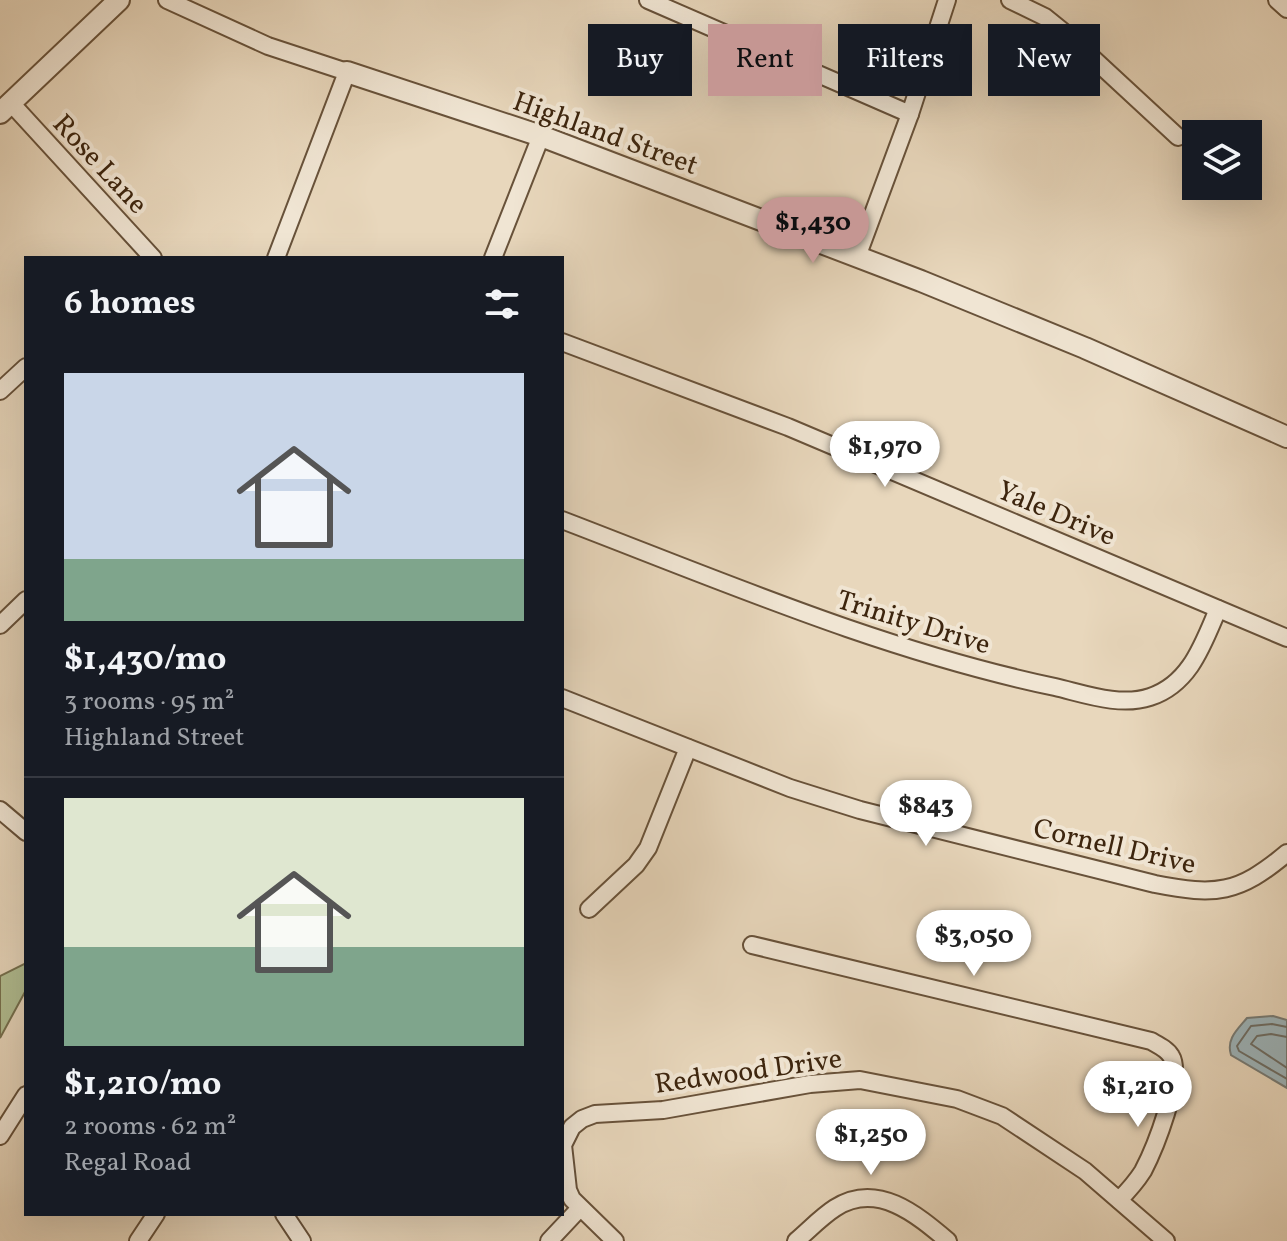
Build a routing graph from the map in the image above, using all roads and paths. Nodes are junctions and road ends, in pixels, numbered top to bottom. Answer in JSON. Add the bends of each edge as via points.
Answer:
{"nodes":[{"id":1,"x":119,"y":0,"type":"edge"},
{"id":2,"x":167,"y":0,"type":"edge"},
{"id":3,"x":648,"y":0,"type":"edge"},
{"id":4,"x":947,"y":0,"type":"edge"},
{"id":5,"x":1011,"y":0,"type":"edge"},
{"id":6,"x":1277,"y":0,"type":"edge"},
{"id":7,"x":1287,"y":9,"type":"edge"},
{"id":8,"x":347,"y":72,"type":"junction"},
{"id":9,"x":5,"y":108,"type":"edge"},
{"id":10,"x":910,"y":114,"type":"junction"},
{"id":11,"x":541,"y":136,"type":"junction"},
{"id":12,"x":1178,"y":137,"type":"dead end"},
{"id":13,"x":147,"y":256,"type":"edge"},
{"id":14,"x":277,"y":256,"type":"edge"},
{"id":15,"x":494,"y":256,"type":"edge"},
{"id":16,"x":857,"y":257,"type":"junction"},
{"id":17,"x":564,"y":343,"type":"edge"},
{"id":18,"x":24,"y":369,"type":"edge"},
{"id":19,"x":0,"y":391,"type":"edge"},
{"id":20,"x":1287,"y":437,"type":"edge"},
{"id":21,"x":564,"y":521,"type":"edge"},
{"id":22,"x":24,"y":602,"type":"edge"},
{"id":23,"x":1218,"y":609,"type":"junction"},
{"id":24,"x":0,"y":625,"type":"edge"},
{"id":25,"x":1287,"y":638,"type":"edge"},
{"id":26,"x":564,"y":699,"type":"edge"},
{"id":27,"x":688,"y":748,"type":"junction"},
{"id":28,"x":0,"y":810,"type":"edge"},
{"id":29,"x":24,"y":830,"type":"edge"},
{"id":30,"x":1287,"y":853,"type":"edge"},
{"id":31,"x":589,"y":909,"type":"dead end"},
{"id":32,"x":752,"y":945,"type":"dead end"},
{"id":33,"x":24,"y":1098,"type":"edge"},
{"id":34,"x":0,"y":1136,"type":"edge"},
{"id":35,"x":564,"y":1143,"type":"edge"},
{"id":36,"x":564,"y":1154,"type":"edge"},
{"id":37,"x":1119,"y":1200,"type":"junction"},
{"id":38,"x":580,"y":1208,"type":"junction"},
{"id":39,"x":155,"y":1216,"type":"edge"},
{"id":40,"x":285,"y":1216,"type":"edge"},
{"id":41,"x":138,"y":1241,"type":"edge"},
{"id":42,"x":302,"y":1241,"type":"edge"},
{"id":43,"x":549,"y":1241,"type":"edge"},
{"id":44,"x":615,"y":1241,"type":"edge"},
{"id":45,"x":796,"y":1241,"type":"edge"},
{"id":46,"x":948,"y":1241,"type":"edge"},
{"id":47,"x":1166,"y":1241,"type":"edge"}],
"edges":[{"from":1,"to":9,"type":"street"},
{"from":2,"to":8,"type":"street","name":"Highland Street","via":[[269,46]]},
{"from":3,"to":10,"type":"street"},
{"from":4,"to":10,"type":"street"},
{"from":5,"to":12,"type":"street","via":[[1071,38]]},
{"from":6,"to":7,"type":"street"},
{"from":8,"to":11,"type":"street","name":"Highland Street"},
{"from":8,"to":14,"type":"street"},
{"from":9,"to":13,"type":"street","name":"Rose Lane"},
{"from":10,"to":16,"type":"street"},
{"from":11,"to":15,"type":"street"},
{"from":11,"to":16,"type":"street","name":"Highland Street"},
{"from":16,"to":20,"type":"street","name":"Highland Street","via":[[1059,337]]},
{"from":17,"to":23,"type":"street","name":"Yale Drive","via":[[788,427]]},
{"from":18,"to":19,"type":"street"},
{"from":21,"to":23,"type":"street","name":"Trinity Drive","via":[[894,646],[1114,700],[1148,698],[1183,676]]},
{"from":22,"to":24,"type":"street"},
{"from":23,"to":25,"type":"street"},
{"from":26,"to":27,"type":"street","name":"Cornell Drive"},
{"from":27,"to":30,"type":"street","name":"Cornell Drive","via":[[890,819],[1180,889],[1211,892],[1239,885]]},
{"from":27,"to":31,"type":"street","via":[[648,848]]},
{"from":28,"to":29,"type":"street"},
{"from":32,"to":37,"type":"street","via":[[1151,1041],[1171,1056],[1172,1089],[1144,1168]]},
{"from":33,"to":34,"type":"street"},
{"from":35,"to":37,"type":"street","name":"Redwood Drive","via":[[572,1127],[586,1117],[860,1080],[957,1099],[1002,1116],[1072,1161]]},
{"from":36,"to":38,"type":"street","name":"Redwood Drive","via":[[568,1190]]},
{"from":37,"to":47,"type":"street","name":"Redwood Drive"},
{"from":38,"to":43,"type":"street"},
{"from":38,"to":44,"type":"street"},
{"from":39,"to":41,"type":"street"},
{"from":40,"to":42,"type":"street"},
{"from":45,"to":46,"type":"street","via":[[837,1207],[868,1197],[894,1203]]}]}
